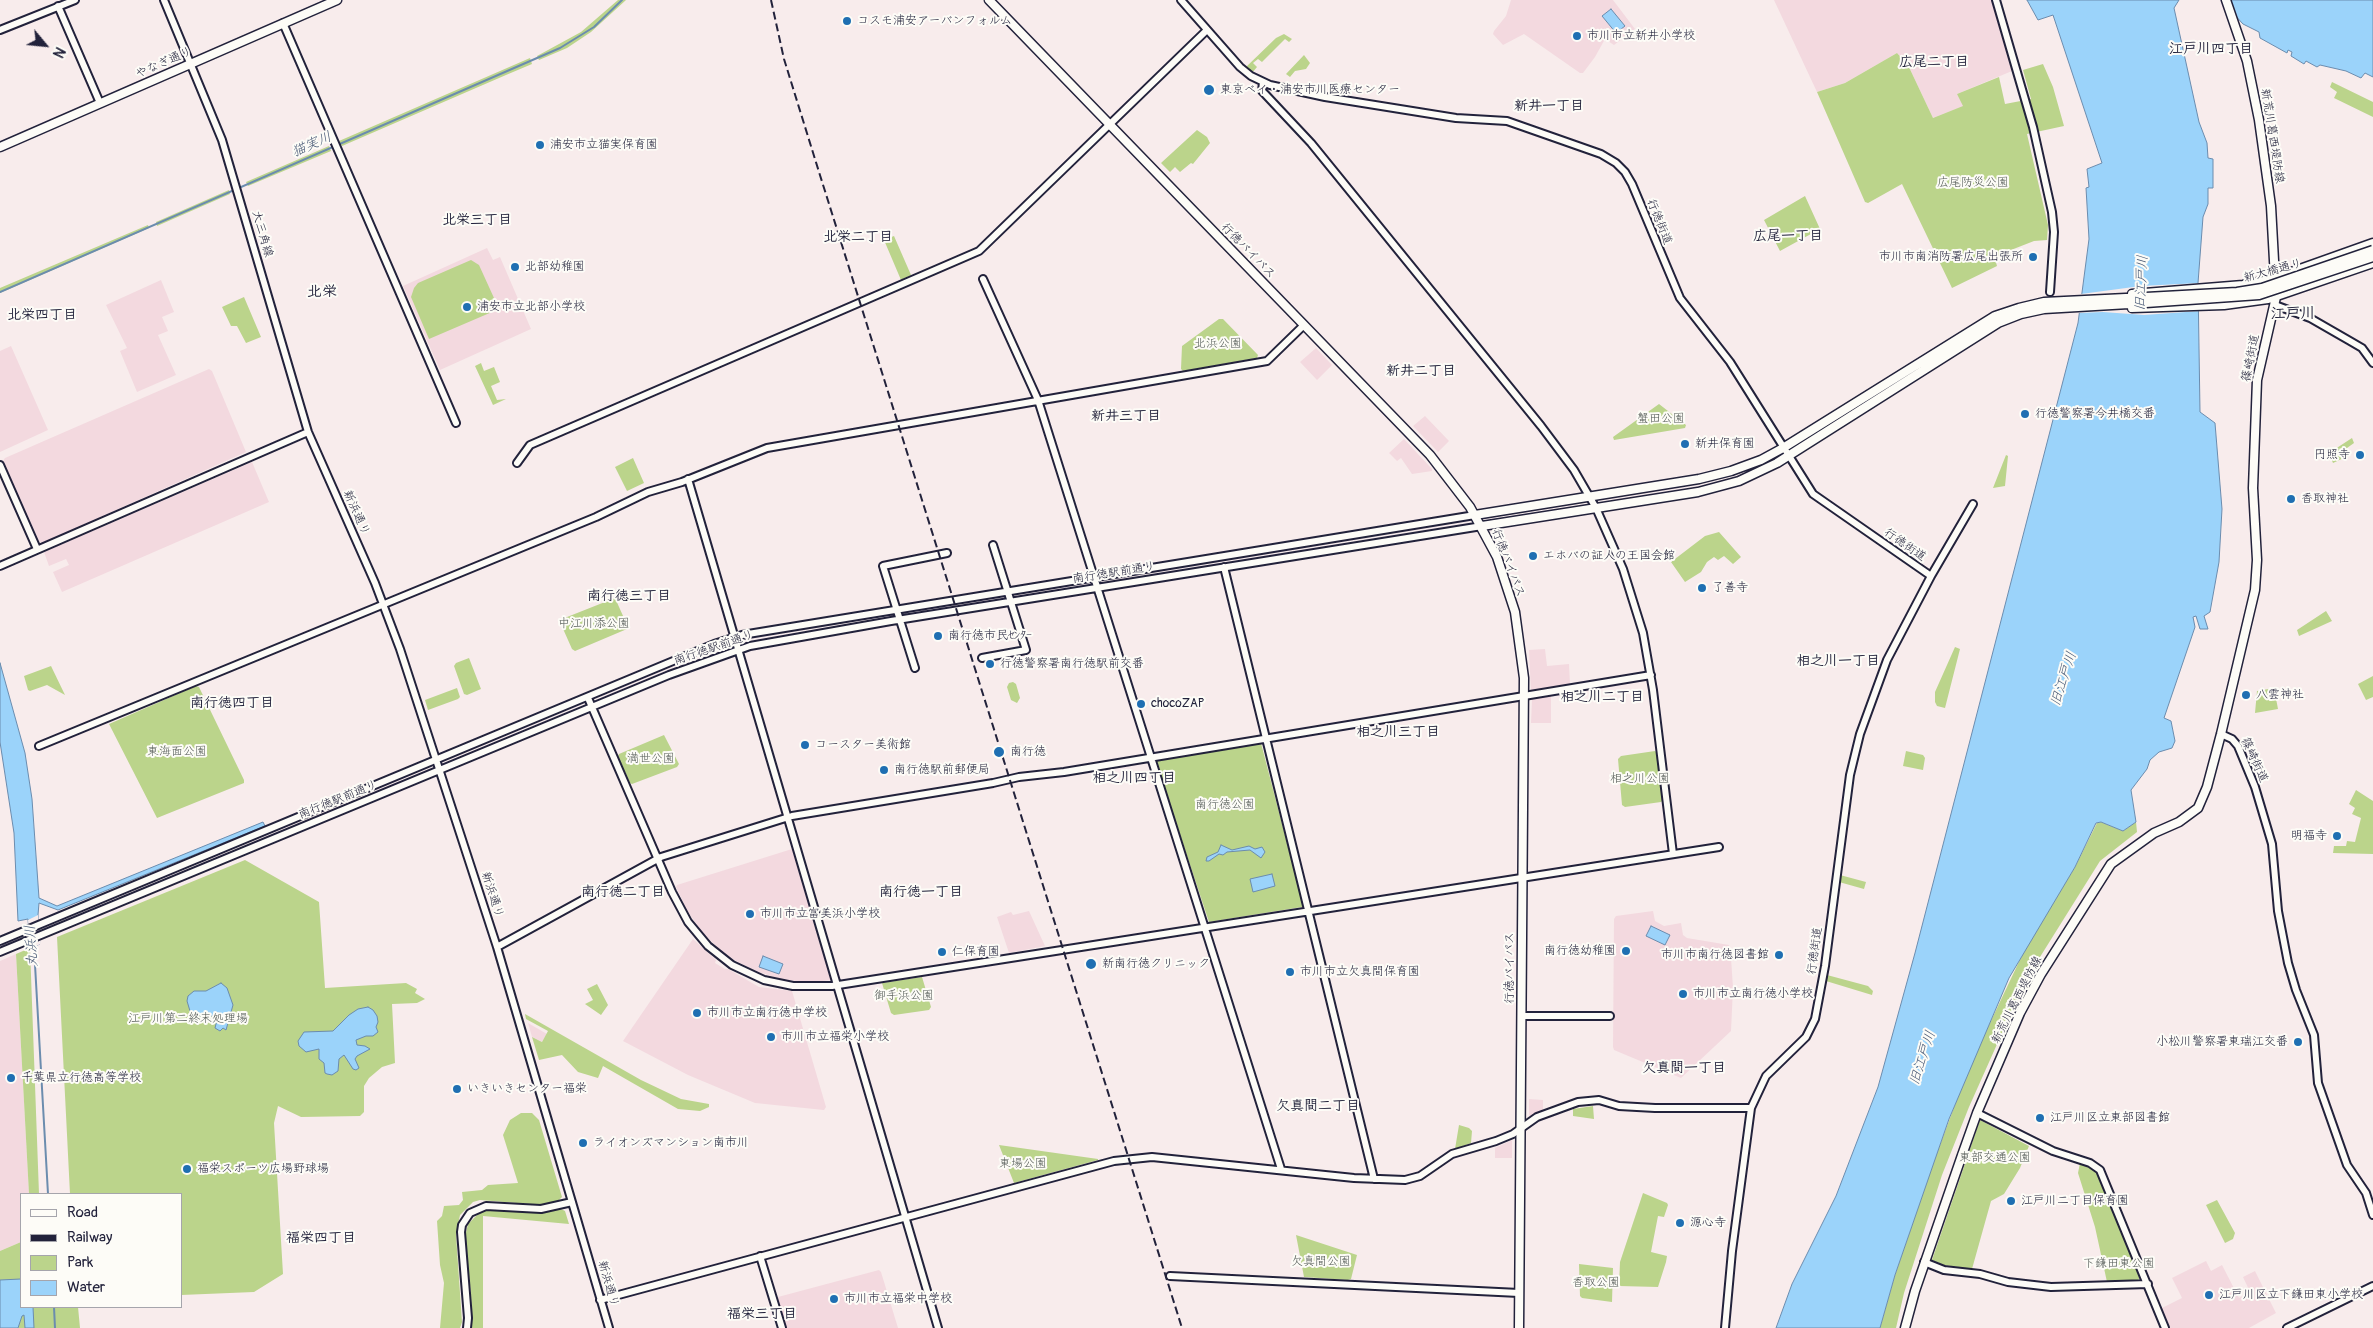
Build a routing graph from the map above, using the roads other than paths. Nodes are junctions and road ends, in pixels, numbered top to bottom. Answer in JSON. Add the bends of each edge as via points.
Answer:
{"nodes":[{"id":1,"x":75,"y":0,"type":"edge"},
{"id":2,"x":164,"y":0,"type":"edge"},
{"id":3,"x":337,"y":0,"type":"edge"},
{"id":4,"x":989,"y":0,"type":"edge"},
{"id":5,"x":1181,"y":0,"type":"edge"},
{"id":6,"x":1996,"y":0,"type":"edge"},
{"id":7,"x":2226,"y":0,"type":"edge"},
{"id":8,"x":58,"y":6,"type":"junction"},
{"id":9,"x":282,"y":24,"type":"junction"},
{"id":10,"x":0,"y":30,"type":"edge"},
{"id":11,"x":1207,"y":30,"type":"junction"},
{"id":12,"x":192,"y":64,"type":"junction"},
{"id":13,"x":1263,"y":82,"type":"junction"},
{"id":14,"x":100,"y":104,"type":"junction"},
{"id":15,"x":1110,"y":126,"type":"junction"},
{"id":16,"x":0,"y":147,"type":"edge"},
{"id":17,"x":2373,"y":243,"type":"edge"},
{"id":18,"x":2373,"y":250,"type":"edge"},
{"id":19,"x":2373,"y":257,"type":"edge"},
{"id":20,"x":2373,"y":263,"type":"edge"},
{"id":21,"x":983,"y":279,"type":"dead end"},
{"id":22,"x":2276,"y":279,"type":"junction"},
{"id":23,"x":2050,"y":292,"type":"dead end"},
{"id":24,"x":2146,"y":300,"type":"junction"},
{"id":25,"x":2275,"y":301,"type":"junction"},
{"id":26,"x":2112,"y":302,"type":"junction"},
{"id":27,"x":1304,"y":325,"type":"junction"},
{"id":28,"x":1973,"y":333,"type":"junction"},
{"id":29,"x":2373,"y":363,"type":"edge"},
{"id":30,"x":1038,"y":400,"type":"junction"},
{"id":31,"x":456,"y":422,"type":"dead end"},
{"id":32,"x":308,"y":432,"type":"junction"},
{"id":33,"x":1783,"y":448,"type":"junction"},
{"id":34,"x":1788,"y":456,"type":"junction"},
{"id":35,"x":517,"y":462,"type":"dead end"},
{"id":36,"x":0,"y":465,"type":"edge"},
{"id":37,"x":328,"y":478,"type":"joint"},
{"id":38,"x":688,"y":479,"type":"junction"},
{"id":39,"x":1590,"y":497,"type":"junction"},
{"id":40,"x":1973,"y":504,"type":"dead end"},
{"id":41,"x":1596,"y":508,"type":"junction"},
{"id":42,"x":1475,"y":515,"type":"junction"},
{"id":43,"x":1482,"y":526,"type":"junction"},
{"id":44,"x":993,"y":546,"type":"dead end"},
{"id":45,"x":37,"y":549,"type":"junction"},
{"id":46,"x":947,"y":553,"type":"dead end"},
{"id":47,"x":0,"y":566,"type":"edge"},
{"id":48,"x":1224,"y":567,"type":"junction"},
{"id":49,"x":1931,"y":576,"type":"junction"},
{"id":50,"x":1094,"y":578,"type":"junction"},
{"id":51,"x":1097,"y":587,"type":"junction"},
{"id":52,"x":1008,"y":592,"type":"junction"},
{"id":53,"x":1011,"y":602,"type":"junction"},
{"id":54,"x":384,"y":604,"type":"junction"},
{"id":55,"x":897,"y":610,"type":"junction"},
{"id":56,"x":900,"y":619,"type":"junction"},
{"id":57,"x":735,"y":637,"type":"junction"},
{"id":58,"x":738,"y":649,"type":"junction"},
{"id":59,"x":982,"y":658,"type":"dead end"},
{"id":60,"x":915,"y":668,"type":"dead end"},
{"id":61,"x":1651,"y":675,"type":"junction"},
{"id":62,"x":1524,"y":696,"type":"junction"},
{"id":63,"x":588,"y":698,"type":"junction"},
{"id":64,"x":592,"y":707,"type":"junction"},
{"id":65,"x":2221,"y":734,"type":"junction"},
{"id":66,"x":1266,"y":738,"type":"junction"},
{"id":67,"x":38,"y":746,"type":"dead end"},
{"id":68,"x":1151,"y":757,"type":"junction"},
{"id":69,"x":437,"y":761,"type":"junction"},
{"id":70,"x":440,"y":770,"type":"junction"},
{"id":71,"x":788,"y":818,"type":"junction"},
{"id":72,"x":1719,"y":847,"type":"dead end"},
{"id":73,"x":1673,"y":854,"type":"junction"},
{"id":74,"x":657,"y":859,"type":"junction"},
{"id":75,"x":1522,"y":878,"type":"junction"},
{"id":76,"x":1309,"y":911,"type":"junction"},
{"id":77,"x":1204,"y":928,"type":"junction"},
{"id":78,"x":0,"y":941,"type":"edge"},
{"id":79,"x":497,"y":948,"type":"junction"},
{"id":80,"x":0,"y":952,"type":"edge"},
{"id":81,"x":838,"y":985,"type":"junction"},
{"id":82,"x":1521,"y":1016,"type":"junction"},
{"id":83,"x":1610,"y":1016,"type":"dead end"},
{"id":84,"x":1751,"y":1108,"type":"junction"},
{"id":85,"x":1977,"y":1113,"type":"junction"},
{"id":86,"x":1520,"y":1128,"type":"junction"},
{"id":87,"x":1281,"y":1169,"type":"junction"},
{"id":88,"x":1374,"y":1179,"type":"junction"},
{"id":89,"x":572,"y":1202,"type":"junction"},
{"id":90,"x":2373,"y":1215,"type":"edge"},
{"id":91,"x":905,"y":1216,"type":"junction"},
{"id":92,"x":760,"y":1256,"type":"junction"},
{"id":93,"x":1924,"y":1262,"type":"junction"},
{"id":94,"x":1170,"y":1276,"type":"dead end"},
{"id":95,"x":2148,"y":1284,"type":"junction"},
{"id":96,"x":2373,"y":1286,"type":"edge"},
{"id":97,"x":1519,"y":1293,"type":"junction"},
{"id":98,"x":600,"y":1300,"type":"junction"},
{"id":99,"x":467,"y":1328,"type":"edge"},
{"id":100,"x":609,"y":1328,"type":"edge"},
{"id":101,"x":782,"y":1328,"type":"edge"},
{"id":102,"x":938,"y":1328,"type":"edge"},
{"id":103,"x":1519,"y":1328,"type":"edge"},
{"id":104,"x":1725,"y":1328,"type":"edge"},
{"id":105,"x":1905,"y":1328,"type":"edge"},
{"id":106,"x":2165,"y":1328,"type":"edge"},
{"id":107,"x":2287,"y":1328,"type":"edge"}],
"edges":[{"from":1,"to":8,"type":"street"},
{"from":2,"to":12,"type":"street","name":"大三角線"},
{"from":3,"to":9,"type":"main road","name":"やなぎ通り"},
{"from":4,"to":15,"type":"main road","name":"行徳バイパス"},
{"from":5,"to":11,"type":"street"},
{"from":6,"to":23,"type":"street","via":[[2031,120],[2052,212]]},
{"from":7,"to":22,"type":"main road","name":"新荒川葛西堤防線","via":[[2249,69],[2271,206]]},
{"from":8,"to":10,"type":"street"},
{"from":8,"to":14,"type":"street"},
{"from":9,"to":12,"type":"main road","name":"やなぎ通り"},
{"from":9,"to":31,"type":"street"},
{"from":11,"to":13,"type":"street","via":[[1240,67]]},
{"from":11,"to":15,"type":"street"},
{"from":12,"to":14,"type":"main road","name":"やなぎ通り"},
{"from":12,"to":32,"type":"street","name":"大三角線","via":[[214,117],[238,192]]},
{"from":13,"to":33,"type":"street","name":"行徳街道","via":[[1313,95],[1456,118],[1506,121],[1616,163],[1632,184],[1680,298],[1726,357]]},
{"from":13,"to":39,"type":"street","via":[[1265,94],[1311,143],[1481,349],[1561,451]]},
{"from":14,"to":16,"type":"main road","name":"やなぎ通り"},
{"from":15,"to":27,"type":"main road","name":"行徳バイパス"},
{"from":15,"to":35,"type":"street","via":[[979,251],[530,445]]},
{"from":17,"to":22,"type":"main road"},
{"from":18,"to":24,"type":"main road","name":"新大橋通り","bridge":true,"via":[[2262,288]]},
{"from":19,"to":24,"type":"main road","name":"新大橋通り","bridge":true,"via":[[2259,295]]},
{"from":20,"to":25,"type":"main road"},
{"from":21,"to":30,"type":"street"},
{"from":22,"to":25,"type":"main road","name":"篠崎街道"},
{"from":22,"to":26,"type":"main road","via":[[2141,292]]},
{"from":24,"to":26,"type":"main road"},
{"from":25,"to":26,"type":"main road","via":[[2141,309]]},
{"from":25,"to":29,"type":"street","via":[[2362,348]]},
{"from":25,"to":65,"type":"main road","name":"篠崎街道","via":[[2257,380],[2253,488],[2257,560],[2255,590]]},
{"from":26,"to":28,"type":"main road","via":[[2033,304],[1995,316]]},
{"from":27,"to":30,"type":"street","via":[[1267,360]]},
{"from":27,"to":42,"type":"main road","name":"行徳バイパス","via":[[1430,455]]},
{"from":28,"to":33,"type":"main road"},
{"from":28,"to":34,"type":"main road"},
{"from":30,"to":38,"type":"street","via":[[767,448]]},
{"from":30,"to":50,"type":"street"},
{"from":32,"to":37,"type":"street","name":"大三角線"},
{"from":32,"to":45,"type":"street"},
{"from":33,"to":34,"type":"street","name":"行徳街道"},
{"from":33,"to":39,"type":"main road","via":[[1761,460],[1719,474]]},
{"from":34,"to":41,"type":"main road","via":[[1751,476],[1720,487]]},
{"from":34,"to":49,"type":"street","name":"行徳街道","via":[[1813,494]]},
{"from":36,"to":45,"type":"street"},
{"from":37,"to":54,"type":"street","name":"新浜通り"},
{"from":38,"to":54,"type":"street","via":[[648,492],[617,508]]},
{"from":38,"to":57,"type":"street"},
{"from":39,"to":41,"type":"street"},
{"from":39,"to":42,"type":"main road"},
{"from":40,"to":49,"type":"street"},
{"from":41,"to":43,"type":"main road"},
{"from":41,"to":61,"type":"street","via":[[1632,595]]},
{"from":42,"to":43,"type":"main road","name":"行徳バイパス"},
{"from":42,"to":50,"type":"street","name":"南行徳駅前通り"},
{"from":43,"to":48,"type":"street","name":"南行徳駅前通り"},
{"from":43,"to":62,"type":"main road","name":"行徳バイパス","via":[[1502,571],[1514,612]]},
{"from":44,"to":52,"type":"street"},
{"from":45,"to":47,"type":"street"},
{"from":46,"to":55,"type":"street","via":[[883,566]]},
{"from":48,"to":51,"type":"street","name":"南行徳駅前通り"},
{"from":48,"to":66,"type":"street"},
{"from":49,"to":84,"type":"street","name":"行徳街道","via":[[1884,668],[1856,749],[1823,978],[1813,1026],[1806,1038],[1766,1076]]},
{"from":50,"to":51,"type":"street"},
{"from":50,"to":52,"type":"street","name":"南行徳駅前通り"},
{"from":51,"to":53,"type":"street","name":"南行徳駅前通り"},
{"from":51,"to":68,"type":"street"},
{"from":52,"to":53,"type":"street"},
{"from":52,"to":55,"type":"street","name":"南行徳駅前通り"},
{"from":53,"to":56,"type":"street","name":"南行徳駅前通り"},
{"from":53,"to":59,"type":"street","via":[[1026,650]]},
{"from":54,"to":67,"type":"street"},
{"from":54,"to":69,"type":"street","name":"新浜通り"},
{"from":55,"to":56,"type":"street"},
{"from":55,"to":57,"type":"street","name":"南行徳駅前通り"},
{"from":56,"to":58,"type":"street","name":"南行徳駅前通り"},
{"from":56,"to":60,"type":"street"},
{"from":57,"to":58,"type":"street"},
{"from":57,"to":63,"type":"street","name":"南行徳駅前通り"},
{"from":58,"to":64,"type":"street","name":"南行徳駅前通り"},
{"from":58,"to":71,"type":"street"},
{"from":61,"to":62,"type":"street"},
{"from":61,"to":73,"type":"street"},
{"from":62,"to":66,"type":"street"},
{"from":62,"to":75,"type":"main road","name":"行徳バイパス"},
{"from":63,"to":64,"type":"street"},
{"from":63,"to":69,"type":"street","name":"南行徳駅前通り"},
{"from":64,"to":70,"type":"street","name":"南行徳駅前通り"},
{"from":64,"to":74,"type":"street"},
{"from":65,"to":85,"type":"main road","name":"新荒川葛西堤防線","via":[[2198,808],[2118,858],[2092,892],[2020,1013]]},
{"from":65,"to":90,"type":"street","name":"篠崎街道","via":[[2238,746],[2255,787],[2272,844],[2278,911],[2288,963],[2314,1034],[2318,1083],[2347,1165],[2366,1193]]},
{"from":66,"to":68,"type":"street"},
{"from":66,"to":76,"type":"street"},
{"from":68,"to":71,"type":"street"},
{"from":68,"to":77,"type":"street"},
{"from":69,"to":70,"type":"street","name":"新浜通り"},
{"from":69,"to":78,"type":"street","name":"南行徳駅前通り"},
{"from":70,"to":79,"type":"street","name":"新浜通り"},
{"from":70,"to":80,"type":"street","name":"南行徳駅前通り"},
{"from":71,"to":74,"type":"street"},
{"from":71,"to":81,"type":"street"},
{"from":72,"to":73,"type":"street"},
{"from":73,"to":75,"type":"street"},
{"from":74,"to":79,"type":"street"},
{"from":74,"to":81,"type":"street","via":[[688,922],[722,958],[775,983],[804,987]]},
{"from":75,"to":76,"type":"street"},
{"from":75,"to":82,"type":"main road","name":"行徳バイパス"},
{"from":76,"to":77,"type":"street"},
{"from":76,"to":88,"type":"street"},
{"from":77,"to":81,"type":"street"},
{"from":77,"to":87,"type":"street"},
{"from":79,"to":89,"type":"street","name":"新浜通り"},
{"from":81,"to":91,"type":"street"},
{"from":82,"to":83,"type":"street"},
{"from":82,"to":86,"type":"main road","name":"行徳バイパス"},
{"from":84,"to":86,"type":"street","via":[[1656,1108],[1619,1106],[1599,1100],[1578,1102],[1537,1117]]},
{"from":84,"to":104,"type":"street","name":"行徳街道"},
{"from":85,"to":93,"type":"main road","name":"新荒川葛西堤防線"},
{"from":85,"to":95,"type":"street","via":[[2053,1151],[2097,1167]]},
{"from":86,"to":88,"type":"street","via":[[1496,1141],[1452,1154],[1415,1179]]},
{"from":86,"to":97,"type":"main road","name":"行徳バイパス"},
{"from":87,"to":88,"type":"street"},
{"from":87,"to":91,"type":"street","via":[[1133,1158],[1090,1166]]},
{"from":89,"to":98,"type":"street","name":"新浜通り"},
{"from":89,"to":99,"type":"street","via":[[541,1209],[486,1206],[470,1213],[461,1232]]},
{"from":91,"to":92,"type":"street"},
{"from":91,"to":102,"type":"street"},
{"from":92,"to":98,"type":"street"},
{"from":92,"to":101,"type":"street"},
{"from":93,"to":95,"type":"street","via":[[1944,1270],[2056,1287]]},
{"from":93,"to":105,"type":"main road","name":"新荒川葛西堤防線"},
{"from":94,"to":97,"type":"street"},
{"from":95,"to":106,"type":"street"},
{"from":96,"to":107,"type":"street"},
{"from":97,"to":103,"type":"main road","name":"行徳バイパス"},
{"from":98,"to":100,"type":"street","name":"新浜通り"}]}
